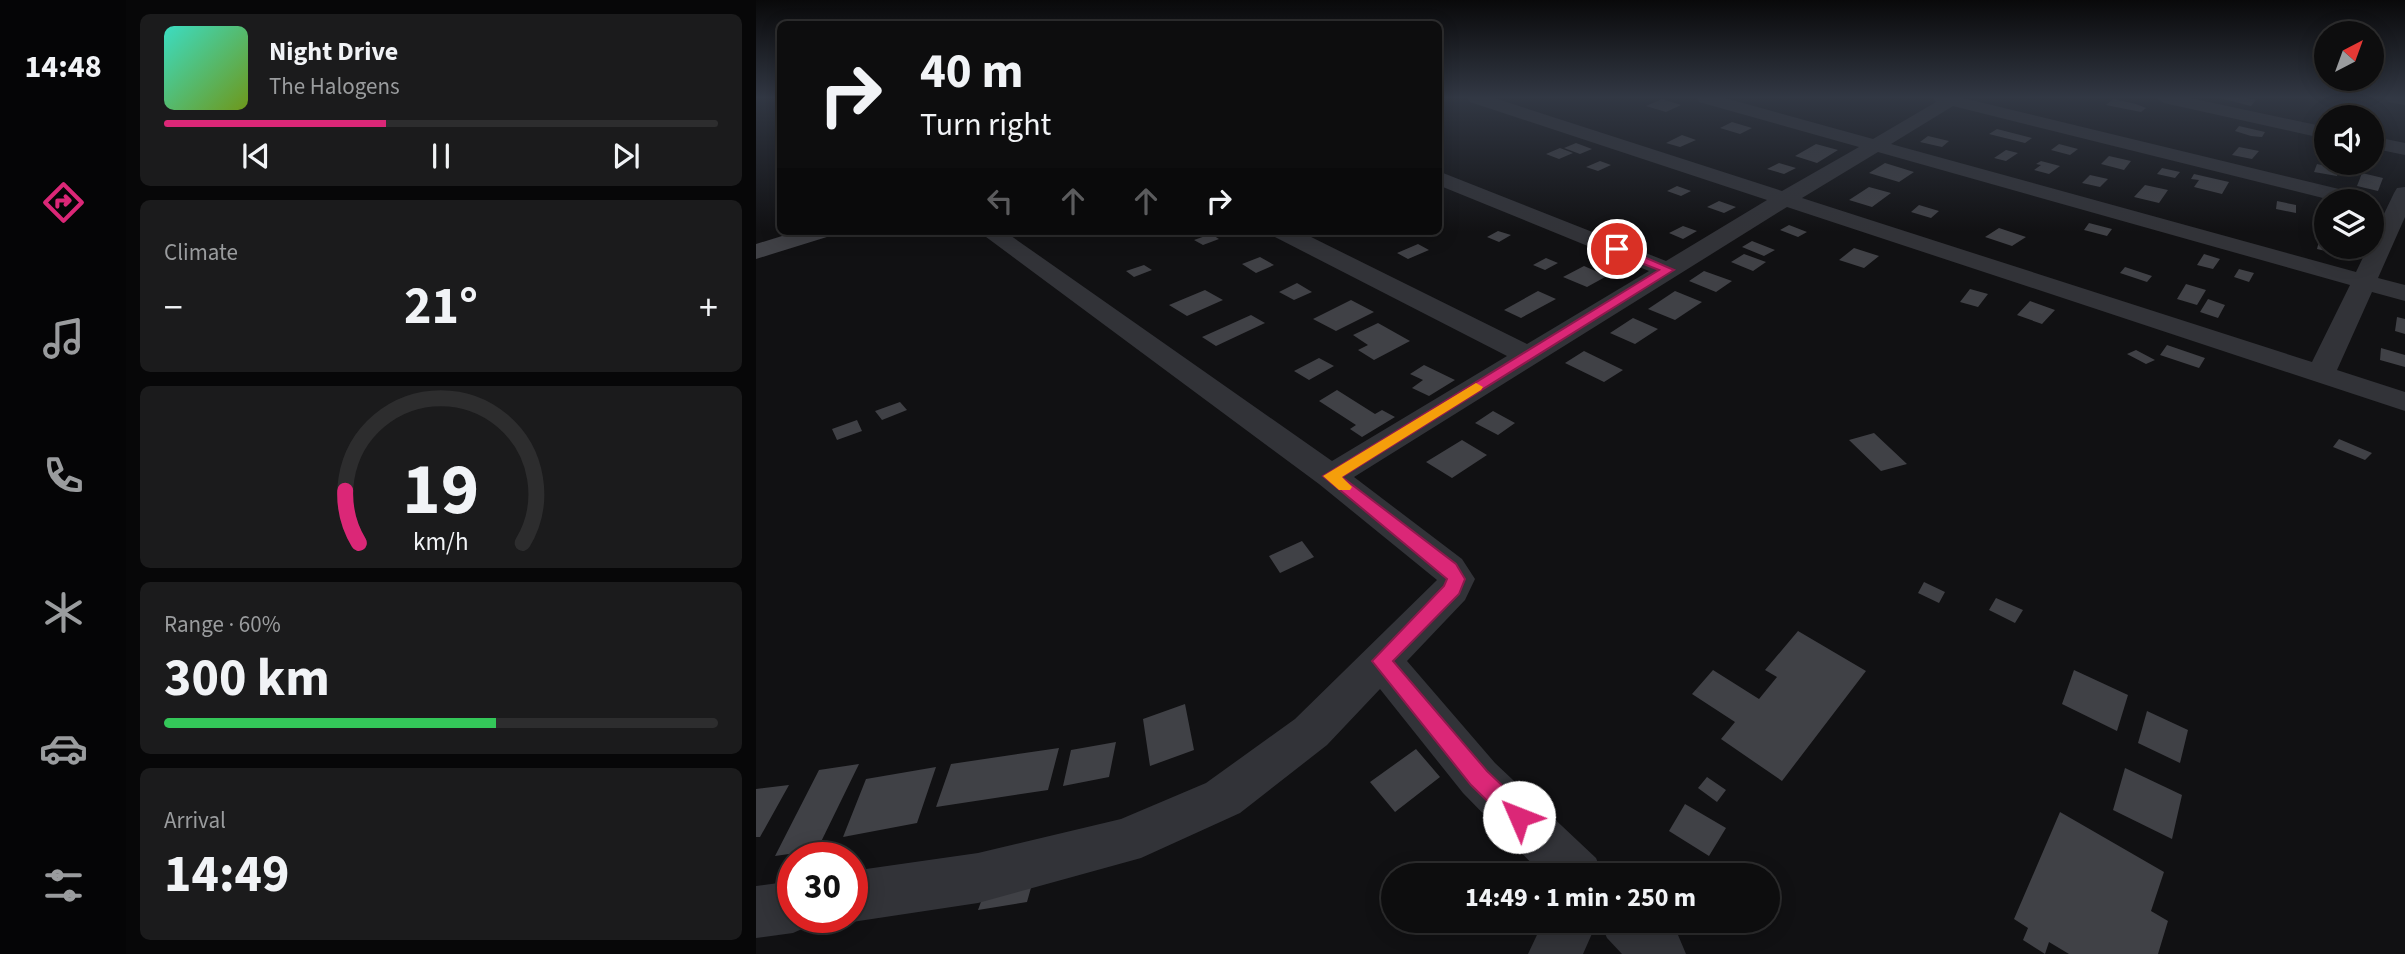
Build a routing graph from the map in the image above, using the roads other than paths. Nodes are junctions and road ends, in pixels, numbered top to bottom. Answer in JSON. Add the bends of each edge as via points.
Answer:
{"nodes":[{"id":1,"x":1610,"y":143,"type":"edge"},
{"id":2,"x":1866,"y":143,"type":"edge"},
{"id":3,"x":1879,"y":143,"type":"edge"},
{"id":4,"x":2124,"y":143,"type":"edge"},
{"id":5,"x":1875,"y":145,"type":"junction"},
{"id":6,"x":2384,"y":145,"type":"edge"},
{"id":7,"x":2405,"y":149,"type":"edge"},
{"id":8,"x":1442,"y":179,"type":"edge"},
{"id":9,"x":2314,"y":190,"type":"edge"},
{"id":10,"x":1783,"y":200,"type":"junction"},
{"id":11,"x":2384,"y":204,"type":"edge"},
{"id":12,"x":2402,"y":205,"type":"edge"},
{"id":13,"x":995,"y":235,"type":"edge"},
{"id":14,"x":1289,"y":235,"type":"edge"},
{"id":15,"x":1668,"y":270,"type":"junction"},
{"id":16,"x":2366,"y":282,"type":"junction"},
{"id":17,"x":2405,"y":293,"type":"edge"},
{"id":18,"x":1527,"y":355,"type":"junction"},
{"id":19,"x":2321,"y":374,"type":"junction"},
{"id":20,"x":2405,"y":402,"type":"edge"},
{"id":21,"x":1331,"y":476,"type":"junction"},
{"id":22,"x":1381,"y":661,"type":"junction"},
{"id":23,"x":1566,"y":863,"type":"edge"},
{"id":24,"x":868,"y":895,"type":"edge"},
{"id":25,"x":777,"y":909,"type":"edge"},
{"id":26,"x":756,"y":912,"type":"edge"},
{"id":27,"x":1566,"y":933,"type":"edge"},
{"id":28,"x":1638,"y":933,"type":"edge"},
{"id":29,"x":1555,"y":954,"type":"edge"},
{"id":30,"x":1659,"y":954,"type":"edge"}],
"edges":[{"from":1,"to":10,"type":"street"},
{"from":2,"to":5,"type":"street"},
{"from":3,"to":5,"type":"street"},
{"from":4,"to":9,"type":"street"},
{"from":5,"to":10,"type":"street"},
{"from":5,"to":16,"type":"street"},
{"from":6,"to":7,"type":"street"},
{"from":8,"to":15,"type":"street"},
{"from":10,"to":15,"type":"street"},
{"from":10,"to":19,"type":"street"},
{"from":11,"to":12,"type":"street"},
{"from":12,"to":16,"type":"street"},
{"from":13,"to":21,"type":"street"},
{"from":14,"to":18,"type":"street"},
{"from":15,"to":18,"type":"street"},
{"from":16,"to":17,"type":"street"},
{"from":16,"to":19,"type":"street"},
{"from":18,"to":21,"type":"street"},
{"from":19,"to":20,"type":"street"},
{"from":21,"to":22,"type":"street","via":[[1456,579],[1452,590]]},
{"from":22,"to":23,"type":"street","via":[[1479,778]]},
{"from":22,"to":24,"type":"street","via":[[1311,732],[1223,798],[1124,842],[978,878]]},
{"from":25,"to":26,"type":"street"},
{"from":27,"to":29,"type":"street"},
{"from":28,"to":30,"type":"street"}]}
